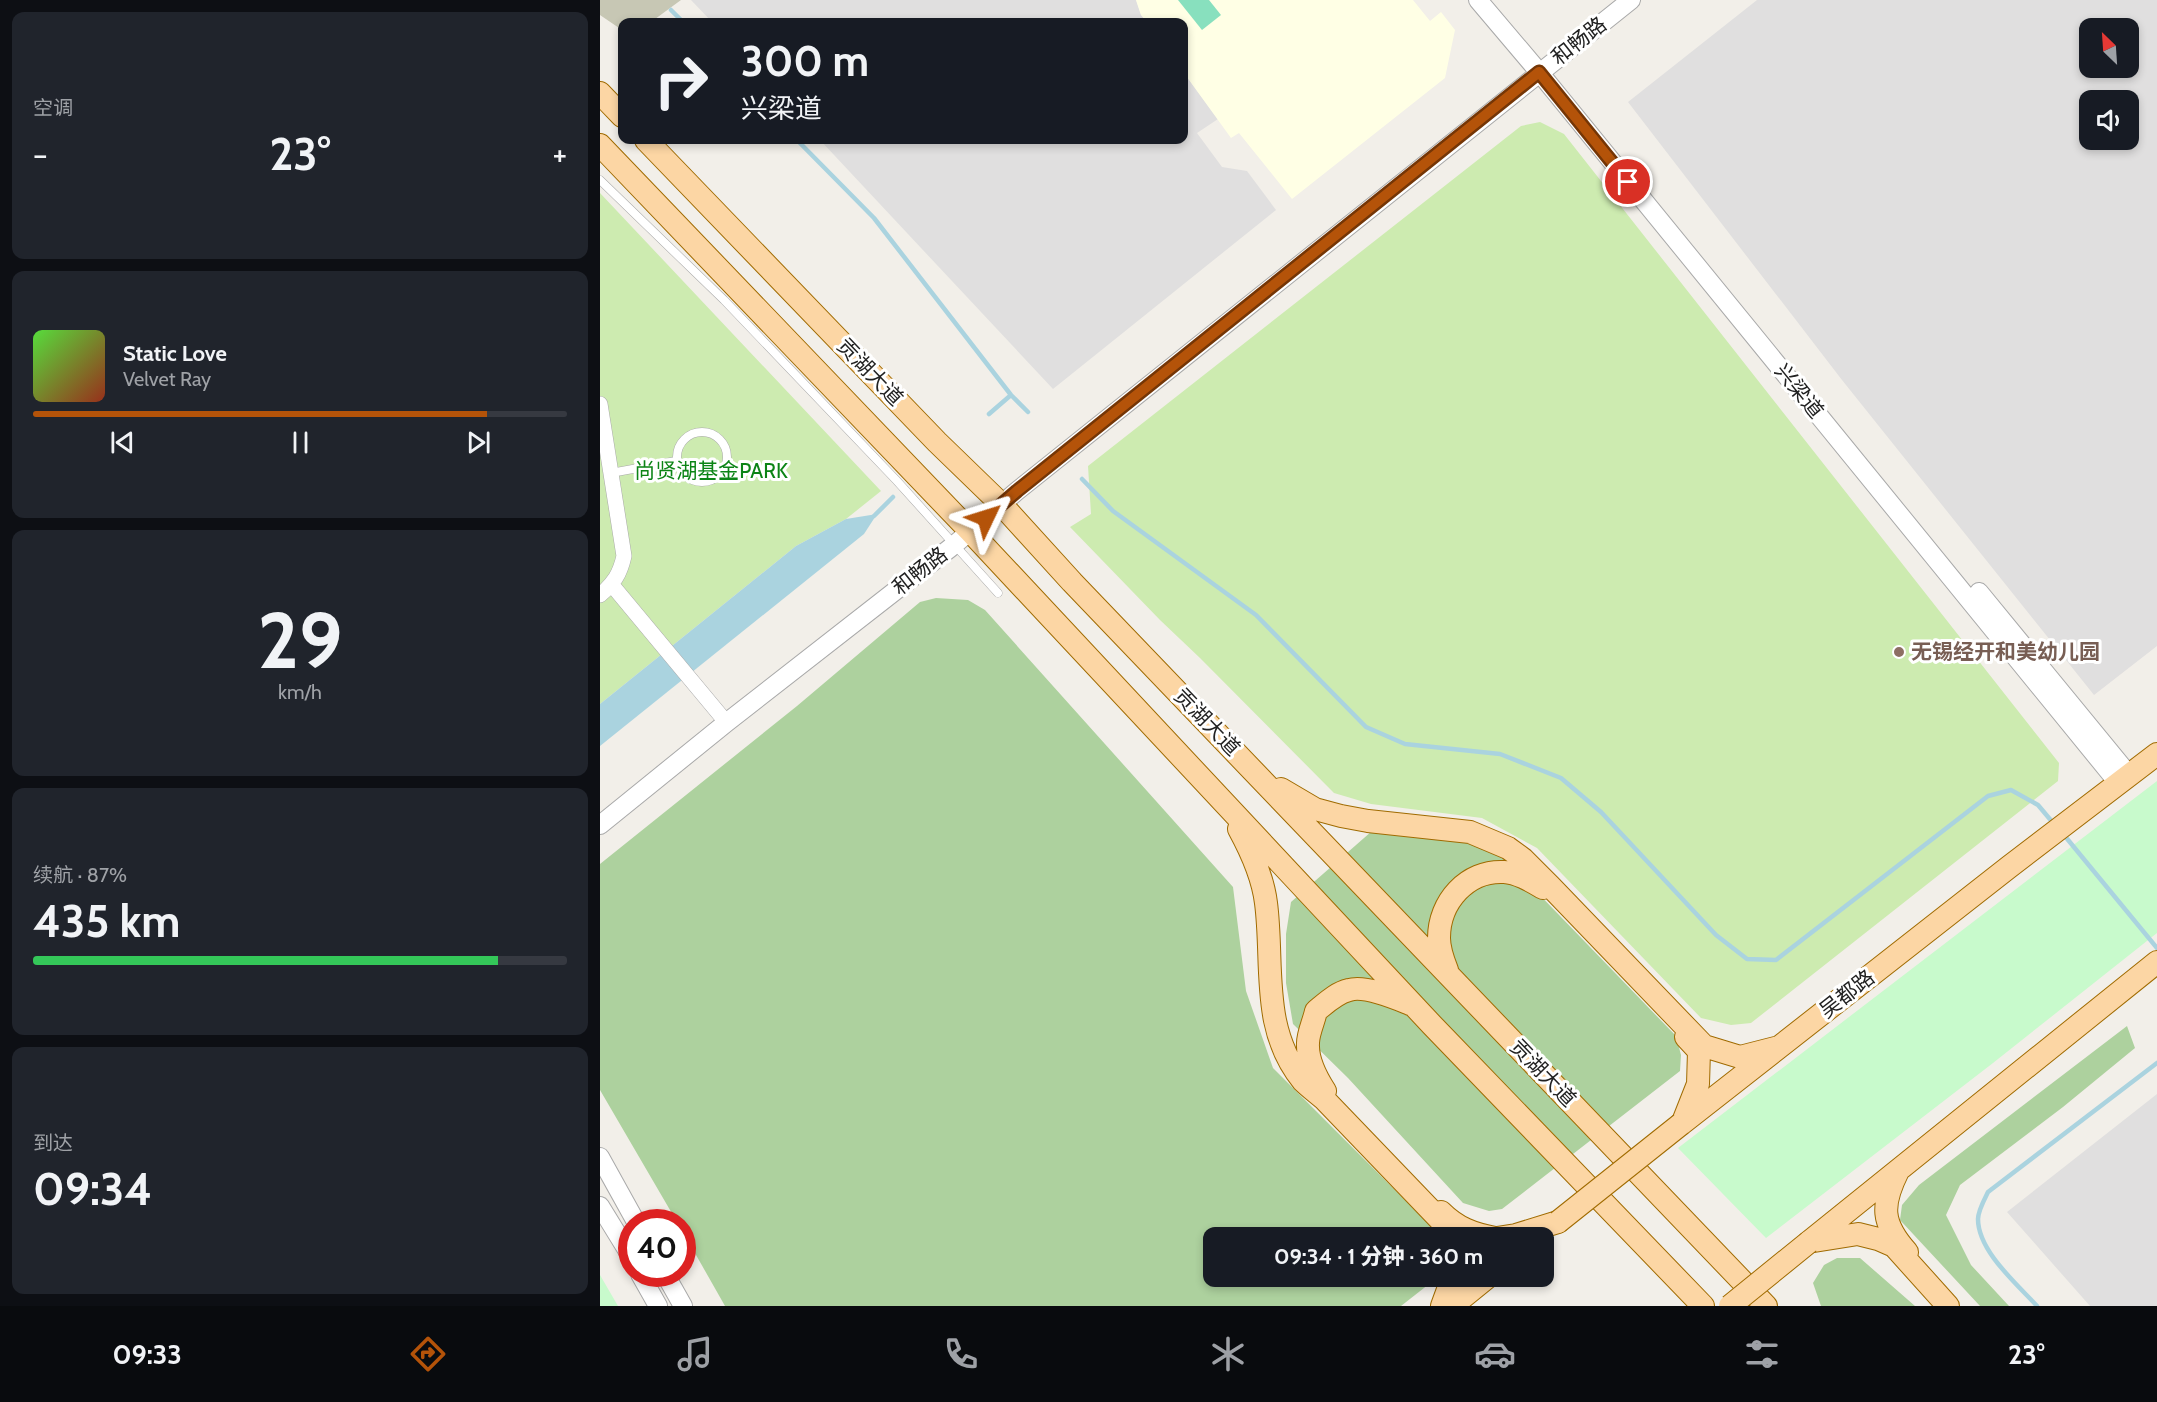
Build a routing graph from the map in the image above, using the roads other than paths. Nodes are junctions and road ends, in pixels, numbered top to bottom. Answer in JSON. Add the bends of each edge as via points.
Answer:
{"nodes":[{"id":1,"x":1478,"y":0,"type":"edge"},
{"id":2,"x":1491,"y":0,"type":"edge"},
{"id":3,"x":1620,"y":0,"type":"edge"},
{"id":4,"x":1631,"y":0,"type":"edge"},
{"id":5,"x":1541,"y":67,"type":"junction"},
{"id":6,"x":600,"y":93,"type":"edge"},
{"id":7,"x":618,"y":112,"type":"edge"},
{"id":8,"x":649,"y":144,"type":"edge"},
{"id":9,"x":600,"y":145,"type":"edge"},
{"id":10,"x":600,"y":180,"type":"edge"},
{"id":11,"x":600,"y":404,"type":"edge"},
{"id":12,"x":676,"y":461,"type":"junction"},
{"id":13,"x":611,"y":473,"type":"junction"},
{"id":14,"x":998,"y":501,"type":"junction"},
{"id":15,"x":959,"y":534,"type":"junction"},
{"id":16,"x":606,"y":590,"type":"edge"},
{"id":17,"x":998,"y":593,"type":"dead end"},
{"id":18,"x":721,"y":716,"type":"junction"},
{"id":19,"x":2157,"y":754,"type":"edge"},
{"id":20,"x":1259,"y":776,"type":"junction"},
{"id":21,"x":2124,"y":780,"type":"junction"},
{"id":22,"x":1225,"y":805,"type":"junction"},
{"id":23,"x":600,"y":810,"type":"edge"},
{"id":24,"x":600,"y":825,"type":"edge"},
{"id":25,"x":2157,"y":962,"type":"edge"},
{"id":26,"x":1448,"y":975,"type":"junction"},
{"id":27,"x":1414,"y":1006,"type":"junction"},
{"id":28,"x":1779,"y":1047,"type":"junction"},
{"id":29,"x":1681,"y":1124,"type":"junction"},
{"id":30,"x":600,"y":1157,"type":"edge"},
{"id":31,"x":1899,"y":1170,"type":"junction"},
{"id":32,"x":600,"y":1206,"type":"edge"},
{"id":33,"x":629,"y":1209,"type":"edge"},
{"id":34,"x":1558,"y":1222,"type":"junction"},
{"id":35,"x":1446,"y":1227,"type":"edge"},
{"id":36,"x":1460,"y":1227,"type":"edge"},
{"id":37,"x":1542,"y":1227,"type":"edge"},
{"id":38,"x":1552,"y":1227,"type":"edge"},
{"id":39,"x":618,"y":1235,"type":"edge"},
{"id":40,"x":1809,"y":1242,"type":"junction"},
{"id":41,"x":647,"y":1287,"type":"edge"},
{"id":42,"x":672,"y":1287,"type":"edge"},
{"id":43,"x":1449,"y":1287,"type":"edge"},
{"id":44,"x":1475,"y":1287,"type":"edge"},
{"id":45,"x":658,"y":1306,"type":"edge"},
{"id":46,"x":683,"y":1306,"type":"edge"},
{"id":47,"x":1442,"y":1306,"type":"edge"},
{"id":48,"x":1452,"y":1306,"type":"edge"},
{"id":49,"x":1703,"y":1306,"type":"edge"},
{"id":50,"x":1731,"y":1306,"type":"edge"},
{"id":51,"x":1766,"y":1306,"type":"edge"},
{"id":52,"x":1948,"y":1306,"type":"edge"},
{"id":53,"x":1956,"y":1306,"type":"edge"}],
"edges":[{"from":1,"to":5,"type":"street","name":"兴梁道"},
{"from":2,"to":5,"type":"street","name":"兴梁道"},
{"from":3,"to":5,"type":"street","name":"和畅路"},
{"from":4,"to":5,"type":"street","name":"和畅路"},
{"from":5,"to":14,"type":"street","name":"和畅路"},
{"from":5,"to":21,"type":"street","name":"兴梁道"},
{"from":6,"to":7,"type":"main road"},
{"from":8,"to":14,"type":"main road","name":"贡湖大道"},
{"from":9,"to":15,"type":"main road","name":"贡湖大道"},
{"from":10,"to":15,"type":"lane","name":"贡湖大道","via":[[724,300],[897,481]]},
{"from":11,"to":13,"type":"street"},
{"from":12,"to":12,"type":"lane","via":[[676,452],[685,437],[701,431],[717,436],[726,450],[726,466],[707,482],[691,480]]},
{"from":12,"to":13,"type":"lane"},
{"from":13,"to":16,"type":"street","via":[[624,556],[621,572]]},
{"from":14,"to":15,"type":"street","name":"和畅路"},
{"from":14,"to":20,"type":"main road","name":"贡湖大道"},
{"from":15,"to":17,"type":"lane","name":"贡湖大道"},
{"from":15,"to":18,"type":"street","name":"和畅路"},
{"from":15,"to":22,"type":"main road","name":"贡湖大道"},
{"from":15,"to":24,"type":"street","name":"和畅路"},
{"from":16,"to":18,"type":"street","via":[[660,643]]},
{"from":18,"to":23,"type":"street","name":"和畅路"},
{"from":19,"to":21,"type":"main road","name":"吴都路"},
{"from":20,"to":26,"type":"main road","name":"贡湖大道"},
{"from":20,"to":28,"type":"main road","via":[[1315,808],[1368,821],[1470,832],[1508,848],[1550,886],[1704,1046],[1740,1057]]},
{"from":21,"to":28,"type":"main road","name":"吴都路"},
{"from":22,"to":27,"type":"main road","name":"贡湖大道"},
{"from":22,"to":35,"type":"main road","via":[[1255,864],[1266,901],[1271,1002],[1275,1024],[1291,1063],[1304,1082]]},
{"from":25,"to":31,"type":"main road"},
{"from":26,"to":29,"type":"main road","via":[[1438,937],[1448,903],[1457,889],[1488,873],[1506,872],[1543,888],[1699,1051],[1698,1084]]},
{"from":26,"to":51,"type":"main road","name":"贡湖大道"},
{"from":27,"to":36,"type":"main road","via":[[1367,991],[1351,989],[1337,995],[1316,1011],[1308,1041],[1310,1060],[1330,1097]]},
{"from":27,"to":49,"type":"main road","name":"贡湖大道"},
{"from":28,"to":29,"type":"main road","name":"吴都路"},
{"from":29,"to":34,"type":"main road","name":"吴都路","bridge":true},
{"from":30,"to":33,"type":"street"},
{"from":31,"to":40,"type":"main road"},
{"from":31,"to":53,"type":"main road","via":[[1888,1193],[1888,1224],[1898,1242]]},
{"from":32,"to":39,"type":"street"},
{"from":34,"to":37,"type":"main road"},
{"from":34,"to":38,"type":"main road","name":"吴都路"},
{"from":40,"to":50,"type":"main road","bridge":true},
{"from":40,"to":52,"type":"main road","via":[[1858,1234],[1894,1246]]},
{"from":41,"to":45,"type":"street"},
{"from":42,"to":46,"type":"street"},
{"from":43,"to":47,"type":"main road"},
{"from":44,"to":48,"type":"main road"}]}
